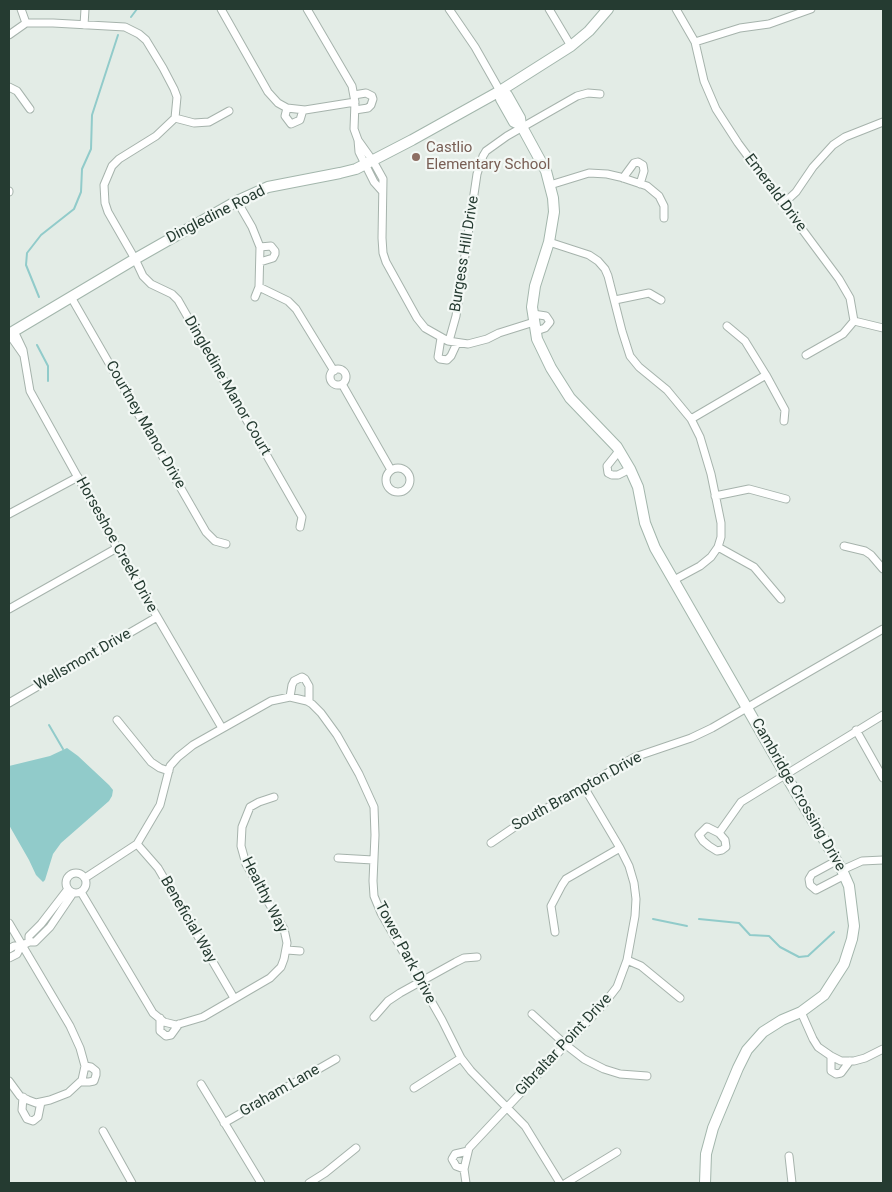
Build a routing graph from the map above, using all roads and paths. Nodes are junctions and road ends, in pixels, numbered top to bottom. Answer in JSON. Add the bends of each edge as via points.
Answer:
{"nodes":[{"id":1,"x":21,"y":9,"type":"edge"},
{"id":2,"x":85,"y":9,"type":"edge"},
{"id":3,"x":221,"y":9,"type":"edge"},
{"id":4,"x":307,"y":9,"type":"edge"},
{"id":5,"x":449,"y":9,"type":"edge"},
{"id":6,"x":549,"y":9,"type":"edge"},
{"id":7,"x":608,"y":9,"type":"edge"},
{"id":8,"x":676,"y":9,"type":"edge"},
{"id":9,"x":810,"y":9,"type":"edge"},
{"id":10,"x":26,"y":23,"type":"junction"},
{"id":11,"x":84,"y":25,"type":"junction"},
{"id":12,"x":9,"y":35,"type":"edge"},
{"id":13,"x":695,"y":42,"type":"junction"},
{"id":14,"x":571,"y":46,"type":"junction"},
{"id":15,"x":9,"y":87,"type":"edge"},
{"id":16,"x":500,"y":91,"type":"junction"},
{"id":17,"x":600,"y":94,"type":"dead end"},
{"id":18,"x":355,"y":103,"type":"junction"},
{"id":19,"x":287,"y":108,"type":"junction"},
{"id":20,"x":30,"y":109,"type":"dead end"},
{"id":21,"x":229,"y":110,"type":"dead end"},
{"id":22,"x":303,"y":110,"type":"junction"},
{"id":23,"x":175,"y":118,"type":"junction"},
{"id":24,"x":883,"y":122,"type":"edge"},
{"id":25,"x":522,"y":126,"type":"junction"},
{"id":26,"x":369,"y":163,"type":"junction"},
{"id":27,"x":623,"y":178,"type":"junction"},
{"id":28,"x":640,"y":184,"type":"junction"},
{"id":29,"x":550,"y":185,"type":"junction"},
{"id":30,"x":237,"y":201,"type":"junction"},
{"id":31,"x":783,"y":204,"type":"junction"},
{"id":32,"x":664,"y":218,"type":"dead end"},
{"id":33,"x":549,"y":242,"type":"junction"},
{"id":34,"x":260,"y":247,"type":"junction"},
{"id":35,"x":135,"y":258,"type":"junction"},
{"id":36,"x":260,"y":262,"type":"junction"},
{"id":37,"x":259,"y":287,"type":"junction"},
{"id":38,"x":71,"y":297,"type":"junction"},
{"id":39,"x":255,"y":297,"type":"dead end"},
{"id":40,"x":615,"y":300,"type":"junction"},
{"id":41,"x":660,"y":300,"type":"dead end"},
{"id":42,"x":854,"y":321,"type":"junction"},
{"id":43,"x":535,"y":322,"type":"junction"},
{"id":44,"x":727,"y":326,"type":"dead end"},
{"id":45,"x":883,"y":328,"type":"edge"},
{"id":46,"x":11,"y":331,"type":"edge"},
{"id":47,"x":441,"y":338,"type":"junction"},
{"id":48,"x":453,"y":342,"type":"junction"},
{"id":49,"x":806,"y":355,"type":"dead end"},
{"id":50,"x":334,"y":371,"type":"junction"},
{"id":51,"x":766,"y":375,"type":"junction"},
{"id":52,"x":342,"y":384,"type":"junction"},
{"id":53,"x":691,"y":419,"type":"junction"},
{"id":54,"x":784,"y":421,"type":"dead end"},
{"id":55,"x":619,"y":451,"type":"junction"},
{"id":56,"x":630,"y":469,"type":"junction"},
{"id":57,"x":391,"y":470,"type":"dead end"},
{"id":58,"x":78,"y":477,"type":"junction"},
{"id":59,"x":715,"y":496,"type":"junction"},
{"id":60,"x":786,"y":499,"type":"dead end"},
{"id":61,"x":9,"y":513,"type":"edge"},
{"id":62,"x":300,"y":526,"type":"dead end"},
{"id":63,"x":226,"y":544,"type":"dead end"},
{"id":64,"x":844,"y":546,"type":"dead end"},
{"id":65,"x":718,"y":547,"type":"junction"},
{"id":66,"x":117,"y":548,"type":"junction"},
{"id":67,"x":883,"y":569,"type":"edge"},
{"id":68,"x":674,"y":580,"type":"junction"},
{"id":69,"x":781,"y":599,"type":"dead end"},
{"id":70,"x":9,"y":609,"type":"edge"},
{"id":71,"x":157,"y":617,"type":"junction"},
{"id":72,"x":883,"y":629,"type":"edge"},
{"id":73,"x":290,"y":698,"type":"junction"},
{"id":74,"x":308,"y":702,"type":"junction"},
{"id":75,"x":9,"y":703,"type":"edge"},
{"id":76,"x":747,"y":707,"type":"junction"},
{"id":77,"x":883,"y":715,"type":"edge"},
{"id":78,"x":117,"y":720,"type":"dead end"},
{"id":79,"x":222,"y":728,"type":"junction"},
{"id":80,"x":856,"y":730,"type":"junction"},
{"id":81,"x":169,"y":771,"type":"junction"},
{"id":82,"x":785,"y":774,"type":"junction"},
{"id":83,"x":883,"y":778,"type":"edge"},
{"id":84,"x":584,"y":787,"type":"junction"},
{"id":85,"x":274,"y":797,"type":"dead end"},
{"id":86,"x":719,"y":833,"type":"dead end"},
{"id":87,"x":491,"y":843,"type":"dead end"},
{"id":88,"x":137,"y":844,"type":"junction"},
{"id":89,"x":620,"y":848,"type":"junction"},
{"id":90,"x":338,"y":858,"type":"dead end"},
{"id":91,"x":373,"y":860,"type":"junction"},
{"id":92,"x":883,"y":860,"type":"edge"},
{"id":93,"x":841,"y":869,"type":"junction"},
{"id":94,"x":85,"y":878,"type":"junction"},
{"id":95,"x":74,"y":891,"type":"junction"},
{"id":96,"x":9,"y":924,"type":"edge"},
{"id":97,"x":555,"y":932,"type":"dead end"},
{"id":98,"x":21,"y":946,"type":"junction"},
{"id":99,"x":9,"y":949,"type":"edge"},
{"id":100,"x":287,"y":950,"type":"junction"},
{"id":101,"x":300,"y":951,"type":"dead end"},
{"id":102,"x":477,"y":957,"type":"dead end"},
{"id":103,"x":9,"y":958,"type":"edge"},
{"id":104,"x":627,"y":960,"type":"junction"},
{"id":105,"x":420,"y":982,"type":"junction"},
{"id":106,"x":234,"y":998,"type":"junction"},
{"id":107,"x":680,"y":998,"type":"dead end"},
{"id":108,"x":802,"y":1012,"type":"junction"},
{"id":109,"x":532,"y":1014,"type":"dead end"},
{"id":110,"x":374,"y":1016,"type":"dead end"},
{"id":111,"x":160,"y":1018,"type":"junction"},
{"id":112,"x":179,"y":1024,"type":"junction"},
{"id":113,"x":566,"y":1045,"type":"junction"},
{"id":114,"x":883,"y":1048,"type":"edge"},
{"id":115,"x":831,"y":1056,"type":"junction"},
{"id":116,"x":336,"y":1058,"type":"dead end"},
{"id":117,"x":461,"y":1058,"type":"junction"},
{"id":118,"x":850,"y":1061,"type":"junction"},
{"id":119,"x":85,"y":1066,"type":"junction"},
{"id":120,"x":647,"y":1076,"type":"dead end"},
{"id":121,"x":9,"y":1081,"type":"edge"},
{"id":122,"x":81,"y":1082,"type":"junction"},
{"id":123,"x":201,"y":1084,"type":"dead end"},
{"id":124,"x":414,"y":1088,"type":"dead end"},
{"id":125,"x":23,"y":1097,"type":"junction"},
{"id":126,"x":41,"y":1102,"type":"junction"},
{"id":127,"x":507,"y":1107,"type":"junction"},
{"id":128,"x":224,"y":1123,"type":"junction"},
{"id":129,"x":103,"y":1131,"type":"dead end"},
{"id":130,"x":356,"y":1148,"type":"dead end"},
{"id":131,"x":468,"y":1151,"type":"junction"},
{"id":132,"x":617,"y":1152,"type":"dead end"},
{"id":133,"x":789,"y":1156,"type":"dead end"},
{"id":134,"x":464,"y":1169,"type":"junction"},
{"id":135,"x":132,"y":1183,"type":"edge"},
{"id":136,"x":261,"y":1183,"type":"edge"},
{"id":137,"x":309,"y":1183,"type":"edge"},
{"id":138,"x":466,"y":1183,"type":"edge"},
{"id":139,"x":560,"y":1183,"type":"edge"},
{"id":140,"x":566,"y":1183,"type":"edge"},
{"id":141,"x":705,"y":1183,"type":"edge"},
{"id":142,"x":792,"y":1183,"type":"edge"}],
"edges":[{"from":1,"to":10,"type":"street"},
{"from":2,"to":11,"type":"street"},
{"from":3,"to":19,"type":"street","via":[[268,92]]},
{"from":4,"to":18,"type":"street","via":[[352,86]]},
{"from":5,"to":16,"type":"street"},
{"from":6,"to":14,"type":"street"},
{"from":7,"to":14,"type":"street","name":"Dingledine Road","via":[[596,25]]},
{"from":8,"to":13,"type":"street","name":"Emerald Drive"},
{"from":9,"to":13,"type":"street","via":[[769,24],[732,30]]},
{"from":10,"to":11,"type":"street"},
{"from":10,"to":12,"type":"street"},
{"from":11,"to":23,"type":"street","via":[[125,27],[146,40],[174,89]]},
{"from":13,"to":31,"type":"street","name":"Emerald Drive","via":[[704,81],[716,109]]},
{"from":14,"to":16,"type":"street","name":"Dingledine Road"},
{"from":15,"to":20,"type":"street","via":[[17,91]]},
{"from":16,"to":25,"type":"street","name":"Cambridge Crossing Drive","via":[[514,122]]},
{"from":16,"to":26,"type":"street","name":"Dingledine Road"},
{"from":17,"to":25,"type":"street","name":"Burgess Hill Drive","via":[[577,96]]},
{"from":18,"to":22,"type":"street"},
{"from":18,"to":26,"type":"street","via":[[354,129],[359,152]]},
{"from":19,"to":22,"type":"street"},
{"from":19,"to":22,"type":"street","via":[[285,116],[292,124],[300,120]]},
{"from":21,"to":23,"type":"street","via":[[209,122],[194,123]]},
{"from":23,"to":35,"type":"street","name":"Dingledine Manor Court","via":[[156,136],[119,159],[112,166],[104,185],[108,212]]},
{"from":24,"to":31,"type":"street","via":[[833,145]]},
{"from":25,"to":29,"type":"street","name":"Cambridge Crossing Drive","via":[[540,158]]},
{"from":25,"to":48,"type":"street","name":"Burgess Hill Drive","via":[[491,146],[482,156]]},
{"from":26,"to":30,"type":"street","name":"Dingledine Road","via":[[340,174],[268,187]]},
{"from":26,"to":47,"type":"street","via":[[374,182],[382,191],[382,238],[386,262],[417,318],[425,328]]},
{"from":27,"to":28,"type":"street"},
{"from":27,"to":28,"type":"street","via":[[638,162],[644,171]]},
{"from":27,"to":29,"type":"street","via":[[589,173]]},
{"from":28,"to":32,"type":"street","via":[[659,196],[664,206]]},
{"from":29,"to":33,"type":"street","name":"Cambridge Crossing Drive","via":[[554,212]]},
{"from":30,"to":34,"type":"street"},
{"from":30,"to":35,"type":"street","name":"Dingledine Road"},
{"from":31,"to":42,"type":"street","name":"Emerald Drive","via":[[839,279],[850,298]]},
{"from":33,"to":40,"type":"street","via":[[598,261],[608,276]]},
{"from":33,"to":43,"type":"street","name":"Cambridge Crossing Drive","via":[[535,286]]},
{"from":34,"to":36,"type":"street"},
{"from":34,"to":36,"type":"street","via":[[271,246],[275,251],[273,258]]},
{"from":35,"to":38,"type":"street","name":"Dingledine Road"},
{"from":35,"to":62,"type":"street","name":"Dingledine Manor Court","via":[[143,276],[151,284],[178,300],[302,517]]},
{"from":36,"to":37,"type":"street"},
{"from":37,"to":39,"type":"street"},
{"from":37,"to":50,"type":"street","via":[[288,300]]},
{"from":38,"to":46,"type":"street","name":"Dingledine Road"},
{"from":38,"to":63,"type":"street","name":"Courtney Manor Drive","via":[[206,532],[215,541]]},
{"from":40,"to":41,"type":"street","via":[[649,293]]},
{"from":40,"to":53,"type":"street","via":[[626,348],[634,363],[667,390]]},
{"from":42,"to":45,"type":"street"},
{"from":42,"to":49,"type":"street","via":[[843,334]]},
{"from":43,"to":48,"type":"street","via":[[478,342]]},
{"from":43,"to":55,"type":"street","name":"Cambridge Crossing Drive","via":[[537,338],[570,398]]},
{"from":44,"to":51,"type":"street","via":[[745,341]]},
{"from":46,"to":58,"type":"street","name":"Horseshoe Creek Drive","via":[[24,357],[30,391]]},
{"from":47,"to":48,"type":"street"},
{"from":47,"to":48,"type":"street","via":[[440,359],[447,360],[451,356]]},
{"from":50,"to":52,"type":"street","via":[[330,377],[332,382]]},
{"from":50,"to":52,"type":"street","via":[[346,374]]},
{"from":51,"to":53,"type":"street"},
{"from":51,"to":54,"type":"street","via":[[785,410]]},
{"from":52,"to":57,"type":"street"},
{"from":53,"to":59,"type":"street","via":[[706,452]]},
{"from":55,"to":56,"type":"street","name":"Cambridge Crossing Drive"},
{"from":55,"to":56,"type":"street","via":[[607,466],[608,473],[618,475]]},
{"from":56,"to":68,"type":"street","name":"Cambridge Crossing Drive","via":[[638,486],[649,534]]},
{"from":58,"to":61,"type":"street"},
{"from":58,"to":66,"type":"street","name":"Horseshoe Creek Drive"},
{"from":59,"to":60,"type":"street","via":[[749,489]]},
{"from":59,"to":65,"type":"street","via":[[721,523]]},
{"from":64,"to":67,"type":"street","via":[[871,554]]},
{"from":65,"to":68,"type":"street","via":[[706,562]]},
{"from":65,"to":69,"type":"street","via":[[754,567]]},
{"from":66,"to":70,"type":"street"},
{"from":66,"to":71,"type":"street","name":"Horseshoe Creek Drive"},
{"from":68,"to":76,"type":"street","name":"Cambridge Crossing Drive"},
{"from":71,"to":75,"type":"street","name":"Wellsmont Drive"},
{"from":71,"to":79,"type":"street","name":"Horseshoe Creek Drive"},
{"from":72,"to":76,"type":"street","name":"South Brampton Drive"},
{"from":73,"to":74,"type":"street","name":"Tower Park Drive"},
{"from":73,"to":74,"type":"street","via":[[294,681],[302,677],[309,686]]},
{"from":73,"to":79,"type":"street","name":"Tower Park Drive","via":[[271,701]]},
{"from":74,"to":91,"type":"street","name":"Tower Park Drive","via":[[326,718],[371,796],[375,816]]},
{"from":76,"to":82,"type":"street","name":"Cambridge Crossing Drive"},
{"from":76,"to":84,"type":"street","name":"South Brampton Drive","via":[[691,738],[635,758]]},
{"from":77,"to":80,"type":"street"},
{"from":78,"to":81,"type":"street","via":[[152,762]]},
{"from":79,"to":81,"type":"street","name":"Tower Park Drive","via":[[185,751]]},
{"from":80,"to":82,"type":"street"},
{"from":80,"to":83,"type":"street"},
{"from":81,"to":88,"type":"street","name":"Tower Park Drive","via":[[160,805]]},
{"from":82,"to":86,"type":"street","via":[[741,802]]},
{"from":82,"to":93,"type":"street","name":"Cambridge Crossing Drive"},
{"from":84,"to":87,"type":"street","name":"South Brampton Drive"},
{"from":84,"to":89,"type":"street","name":"Gibraltar Point Drive"},
{"from":85,"to":100,"type":"street","name":"Healthy Way","via":[[250,808],[242,826],[241,846],[246,864],[284,929]]},
{"from":88,"to":94,"type":"street","name":"Tower Park Drive"},
{"from":88,"to":106,"type":"street","name":"Beneficial Way","via":[[158,868]]},
{"from":89,"to":97,"type":"street","via":[[566,879],[551,906]]},
{"from":89,"to":104,"type":"street","name":"Gibraltar Point Drive","via":[[632,874],[636,899]]},
{"from":90,"to":91,"type":"street"},
{"from":91,"to":105,"type":"street","name":"Tower Park Drive","via":[[374,896]]},
{"from":92,"to":93,"type":"street","via":[[862,861]]},
{"from":93,"to":108,"type":"street","name":"Cambridge Crossing Drive","via":[[849,886],[854,926],[848,953],[832,985]]},
{"from":94,"to":95,"type":"street","name":"Tower Park Drive","via":[[86,885]]},
{"from":94,"to":95,"type":"street","name":"Tower Park Drive","via":[[71,874],[67,880]]},
{"from":95,"to":98,"type":"street","name":"Tower Park Drive","via":[[29,936],[29,942]]},
{"from":95,"to":111,"type":"street","name":"Healthy Way","via":[[153,1013]]},
{"from":96,"to":98,"type":"street"},
{"from":98,"to":99,"type":"street","name":"Tower Park Drive"},
{"from":98,"to":103,"type":"street","name":"Tower Park Drive","via":[[17,954]]},
{"from":98,"to":119,"type":"street","via":[[70,1026]]},
{"from":100,"to":101,"type":"street","name":"Healthy Way"},
{"from":100,"to":106,"type":"street","name":"Healthy Way","via":[[276,973]]},
{"from":102,"to":105,"type":"street","via":[[464,958]]},
{"from":104,"to":107,"type":"street","via":[[641,966]]},
{"from":104,"to":113,"type":"street","name":"Gibraltar Point Drive","via":[[613,992]]},
{"from":105,"to":110,"type":"street","via":[[388,1001]]},
{"from":105,"to":117,"type":"street","name":"Tower Park Drive"},
{"from":106,"to":112,"type":"street","name":"Healthy Way","via":[[204,1016]]},
{"from":108,"to":115,"type":"street","via":[[818,1047]]},
{"from":108,"to":141,"type":"street","name":"Cambridge Crossing Drive","via":[[763,1032],[747,1050],[713,1128],[706,1154]]},
{"from":109,"to":113,"type":"street"},
{"from":111,"to":112,"type":"street","via":[[164,1022]]},
{"from":111,"to":112,"type":"street","name":"Healthy Way","via":[[160,1031],[166,1036],[170,1036]]},
{"from":113,"to":120,"type":"street","via":[[604,1069]]},
{"from":113,"to":127,"type":"street","name":"Gibraltar Point Drive"},
{"from":114,"to":118,"type":"street","via":[[865,1058]]},
{"from":115,"to":118,"type":"street"},
{"from":115,"to":118,"type":"street","via":[[831,1071],[836,1074],[841,1073]]},
{"from":116,"to":128,"type":"street","name":"Graham Lane"},
{"from":117,"to":124,"type":"street"},
{"from":117,"to":127,"type":"street","name":"Tower Park Drive"},
{"from":119,"to":122,"type":"street"},
{"from":119,"to":122,"type":"street","via":[[96,1071],[96,1075],[94,1081]]},
{"from":121,"to":125,"type":"street"},
{"from":122,"to":126,"type":"street","via":[[68,1093]]},
{"from":123,"to":128,"type":"street"},
{"from":125,"to":126,"type":"street"},
{"from":125,"to":126,"type":"street","via":[[22,1110],[32,1121],[38,1117]]},
{"from":127,"to":131,"type":"street","name":"Gibraltar Point Drive"},
{"from":127,"to":139,"type":"street","name":"Tower Park Drive","via":[[525,1126]]},
{"from":128,"to":136,"type":"street"},
{"from":129,"to":135,"type":"street"},
{"from":130,"to":137,"type":"street"},
{"from":131,"to":134,"type":"street","name":"Gibraltar Point Drive"},
{"from":131,"to":134,"type":"street","name":"Gibraltar Point Drive","via":[[453,1156],[454,1164]]},
{"from":132,"to":140,"type":"street"},
{"from":133,"to":142,"type":"street"},
{"from":134,"to":138,"type":"street","name":"Gibraltar Point Drive"}]}
